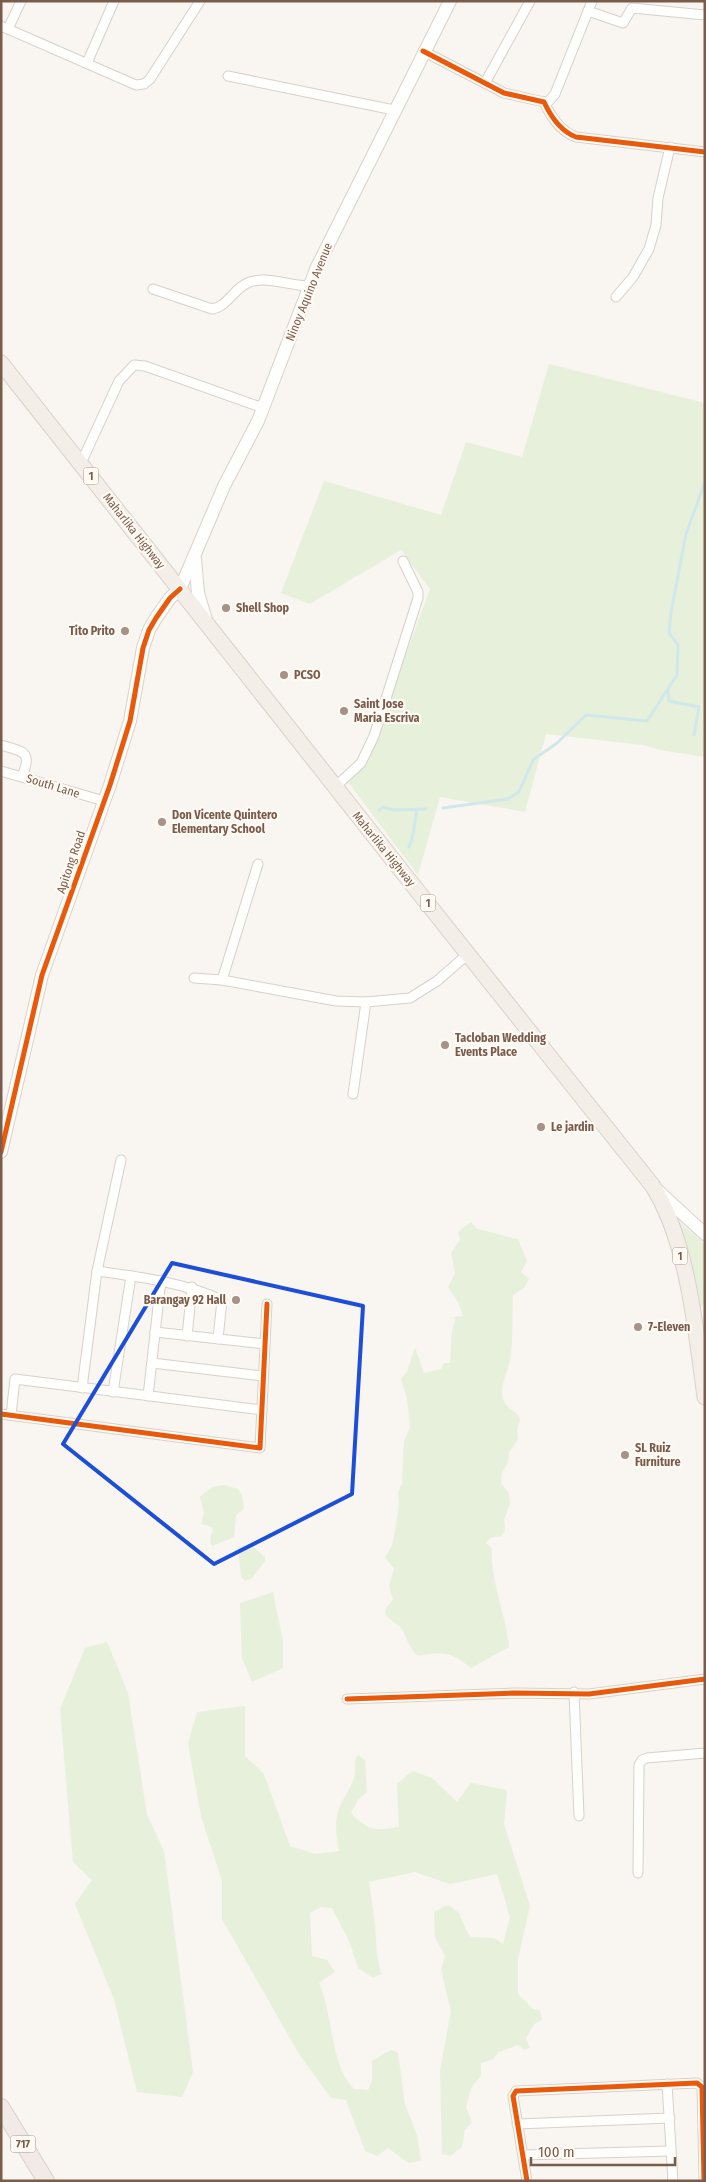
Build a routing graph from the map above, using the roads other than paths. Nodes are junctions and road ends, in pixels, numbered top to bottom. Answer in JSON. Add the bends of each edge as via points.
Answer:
{"nodes":[{"id":1,"x":21,"y":1,"type":"edge"},
{"id":2,"x":114,"y":1,"type":"edge"},
{"id":3,"x":200,"y":1,"type":"edge"},
{"id":4,"x":450,"y":1,"type":"edge"},
{"id":5,"x":530,"y":1,"type":"edge"},
{"id":6,"x":592,"y":1,"type":"edge"},
{"id":7,"x":588,"y":11,"type":"junction"},
{"id":8,"x":705,"y":15,"type":"edge"},
{"id":9,"x":5,"y":28,"type":"edge"},
{"id":10,"x":424,"y":51,"type":"junction"},
{"id":11,"x":87,"y":63,"type":"junction"},
{"id":12,"x":228,"y":76,"type":"dead end"},
{"id":13,"x":485,"y":83,"type":"junction"},
{"id":14,"x":544,"y":102,"type":"junction"},
{"id":15,"x":394,"y":110,"type":"junction"},
{"id":16,"x":670,"y":146,"type":"junction"},
{"id":17,"x":705,"y":152,"type":"edge"},
{"id":18,"x":309,"y":286,"type":"junction"},
{"id":19,"x":153,"y":289,"type":"dead end"},
{"id":20,"x":616,"y":298,"type":"dead end"},
{"id":21,"x":1,"y":362,"type":"edge"},
{"id":22,"x":263,"y":408,"type":"junction"},
{"id":23,"x":81,"y":463,"type":"junction"},
{"id":24,"x":195,"y":551,"type":"junction"},
{"id":25,"x":403,"y":561,"type":"dead end"},
{"id":26,"x":180,"y":589,"type":"junction"},
{"id":27,"x":206,"y":620,"type":"junction"},
{"id":28,"x":1,"y":744,"type":"edge"},
{"id":29,"x":1,"y":771,"type":"edge"},
{"id":30,"x":22,"y":776,"type":"junction"},
{"id":31,"x":335,"y":787,"type":"junction"},
{"id":32,"x":104,"y":801,"type":"junction"},
{"id":33,"x":258,"y":864,"type":"dead end"},
{"id":34,"x":468,"y":954,"type":"junction"},
{"id":35,"x":194,"y":978,"type":"dead end"},
{"id":36,"x":222,"y":980,"type":"junction"},
{"id":37,"x":366,"y":1002,"type":"junction"},
{"id":38,"x":353,"y":1094,"type":"dead end"},
{"id":39,"x":1,"y":1152,"type":"edge"},
{"id":40,"x":121,"y":1160,"type":"dead end"},
{"id":41,"x":652,"y":1185,"type":"junction"},
{"id":42,"x":705,"y":1234,"type":"edge"},
{"id":43,"x":97,"y":1271,"type":"junction"},
{"id":44,"x":131,"y":1276,"type":"junction"},
{"id":45,"x":161,"y":1280,"type":"junction"},
{"id":46,"x":192,"y":1287,"type":"junction"},
{"id":47,"x":267,"y":1304,"type":"dead end"},
{"id":48,"x":705,"y":1316,"type":"edge"},
{"id":49,"x":695,"y":1331,"type":"junction"},
{"id":50,"x":155,"y":1332,"type":"junction"},
{"id":51,"x":187,"y":1336,"type":"junction"},
{"id":52,"x":218,"y":1339,"type":"junction"},
{"id":53,"x":265,"y":1344,"type":"junction"},
{"id":54,"x":152,"y":1363,"type":"junction"},
{"id":55,"x":264,"y":1376,"type":"junction"},
{"id":56,"x":82,"y":1388,"type":"junction"},
{"id":57,"x":113,"y":1392,"type":"junction"},
{"id":58,"x":148,"y":1396,"type":"junction"},
{"id":59,"x":705,"y":1397,"type":"edge"},
{"id":60,"x":262,"y":1410,"type":"junction"},
{"id":61,"x":1,"y":1414,"type":"edge"},
{"id":62,"x":11,"y":1416,"type":"junction"},
{"id":63,"x":705,"y":1679,"type":"edge"},
{"id":64,"x":574,"y":1692,"type":"junction"},
{"id":65,"x":347,"y":1699,"type":"dead end"},
{"id":66,"x":705,"y":1753,"type":"edge"},
{"id":67,"x":579,"y":1816,"type":"dead end"},
{"id":68,"x":638,"y":1873,"type":"dead end"},
{"id":69,"x":667,"y":2084,"type":"junction"},
{"id":70,"x":1,"y":2107,"type":"edge"},
{"id":71,"x":670,"y":2118,"type":"junction"},
{"id":72,"x":517,"y":2124,"type":"junction"},
{"id":73,"x":671,"y":2151,"type":"junction"},
{"id":74,"x":522,"y":2155,"type":"junction"},
{"id":75,"x":46,"y":2181,"type":"edge"},
{"id":76,"x":527,"y":2181,"type":"edge"},
{"id":77,"x":673,"y":2181,"type":"edge"},
{"id":78,"x":704,"y":2181,"type":"edge"}],
"edges":[{"from":1,"to":9,"type":"street"},
{"from":2,"to":11,"type":"street"},
{"from":3,"to":11,"type":"street","via":[[144,84],[136,85]]},
{"from":4,"to":10,"type":"main road","name":"Ninoy Aquino Avenue"},
{"from":5,"to":13,"type":"street"},
{"from":6,"to":7,"type":"street"},
{"from":7,"to":8,"type":"street","via":[[623,23],[632,8]]},
{"from":7,"to":14,"type":"street","via":[[555,94]]},
{"from":9,"to":11,"type":"street"},
{"from":10,"to":13,"type":"street"},
{"from":10,"to":15,"type":"main road","name":"Ninoy Aquino Avenue"},
{"from":12,"to":15,"type":"street"},
{"from":13,"to":14,"type":"street","via":[[504,93]]},
{"from":14,"to":16,"type":"street","via":[[567,134]]},
{"from":15,"to":18,"type":"main road","name":"Ninoy Aquino Avenue"},
{"from":16,"to":17,"type":"street"},
{"from":16,"to":20,"type":"street","via":[[658,198],[656,225],[648,249],[633,277]]},
{"from":18,"to":19,"type":"street","via":[[252,281],[244,284],[219,308],[212,309]]},
{"from":18,"to":22,"type":"main road","name":"Ninoy Aquino Avenue"},
{"from":21,"to":23,"type":"main road","name":"Maharlika Highway","number":"1"},
{"from":22,"to":23,"type":"street","via":[[145,366],[134,365],[119,381]]},
{"from":22,"to":24,"type":"main road","name":"Ninoy Aquino Avenue"},
{"from":23,"to":26,"type":"main road","name":"Maharlika Highway","number":"1"},
{"from":24,"to":26,"type":"main road","name":"Ninoy Aquino Avenue"},
{"from":24,"to":27,"type":"main road","via":[[197,586]]},
{"from":25,"to":31,"type":"street","via":[[418,598],[374,736],[361,763]]},
{"from":26,"to":27,"type":"main road","name":"Maharlika Highway","number":"1"},
{"from":26,"to":32,"type":"main road","name":"Apitong Road","via":[[170,598],[149,630],[130,721]]},
{"from":27,"to":31,"type":"main road","name":"Maharlika Highway","number":"1"},
{"from":28,"to":30,"type":"street","via":[[24,752],[28,757]]},
{"from":29,"to":30,"type":"street","name":"South Lane"},
{"from":30,"to":32,"type":"street","name":"South Lane"},
{"from":31,"to":34,"type":"main road","name":"Maharlika Highway","number":"1"},
{"from":32,"to":39,"type":"main road","name":"Apitong Road","via":[[42,975]]},
{"from":33,"to":36,"type":"street"},
{"from":34,"to":37,"type":"street","via":[[437,981],[410,998]]},
{"from":34,"to":41,"type":"main road","name":"Maharlika Highway","number":"1"},
{"from":35,"to":36,"type":"street"},
{"from":36,"to":37,"type":"street","via":[[336,1002]]},
{"from":37,"to":38,"type":"street"},
{"from":40,"to":43,"type":"street"},
{"from":41,"to":42,"type":"main road"},
{"from":41,"to":49,"type":"main road","name":"Maharlika Highway","number":"1","via":[[672,1228]]},
{"from":43,"to":44,"type":"street"},
{"from":43,"to":56,"type":"street"},
{"from":44,"to":45,"type":"street"},
{"from":44,"to":57,"type":"street"},
{"from":45,"to":46,"type":"street"},
{"from":45,"to":50,"type":"street"},
{"from":46,"to":51,"type":"street"},
{"from":46,"to":52,"type":"street","via":[[222,1300]]},
{"from":47,"to":53,"type":"street"},
{"from":48,"to":49,"type":"main road"},
{"from":49,"to":59,"type":"main road","name":"Maharlika Highway","number":"1"},
{"from":50,"to":51,"type":"street"},
{"from":50,"to":54,"type":"street"},
{"from":51,"to":52,"type":"street"},
{"from":52,"to":53,"type":"street"},
{"from":53,"to":55,"type":"street"},
{"from":54,"to":55,"type":"street"},
{"from":54,"to":58,"type":"street"},
{"from":55,"to":60,"type":"street"},
{"from":56,"to":57,"type":"street"},
{"from":56,"to":62,"type":"street","via":[[16,1379]]},
{"from":57,"to":58,"type":"street"},
{"from":58,"to":60,"type":"street"},
{"from":60,"to":62,"type":"street","via":[[260,1448]]},
{"from":61,"to":62,"type":"street"},
{"from":63,"to":64,"type":"street","via":[[589,1694]]},
{"from":64,"to":65,"type":"street"},
{"from":64,"to":67,"type":"street"},
{"from":66,"to":68,"type":"street","via":[[642,1760]]},
{"from":69,"to":71,"type":"street"},
{"from":69,"to":72,"type":"street","via":[[516,2091],[512,2096]]},
{"from":69,"to":78,"type":"street","via":[[697,2083],[702,2087]]},
{"from":70,"to":75,"type":"highway","number":"717"},
{"from":71,"to":72,"type":"street"},
{"from":71,"to":73,"type":"street"},
{"from":72,"to":74,"type":"street"},
{"from":73,"to":74,"type":"street"},
{"from":73,"to":77,"type":"street"},
{"from":74,"to":76,"type":"street"}]}
